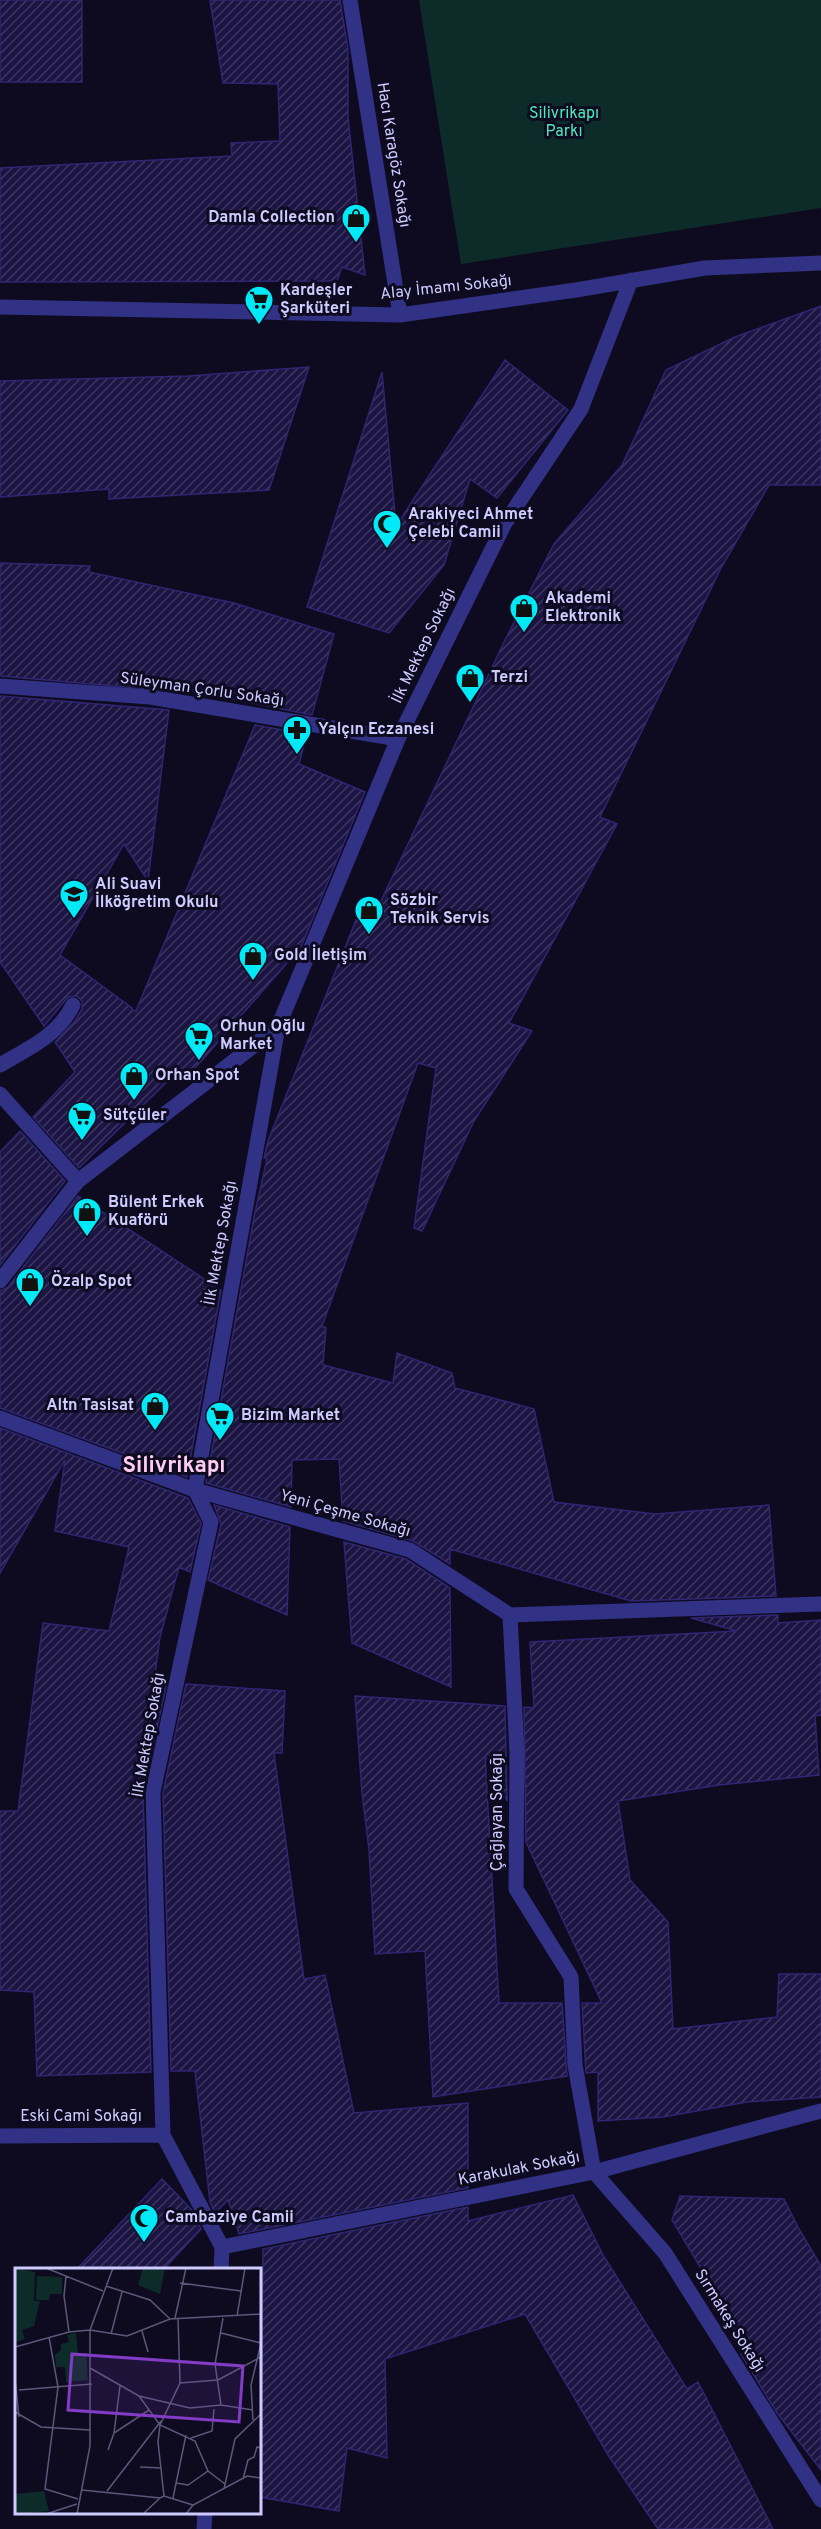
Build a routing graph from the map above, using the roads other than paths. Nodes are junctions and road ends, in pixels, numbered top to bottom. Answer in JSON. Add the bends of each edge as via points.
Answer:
{"nodes":[{"id":1,"x":350,"y":0,"type":"edge"},
{"id":2,"x":821,"y":263,"type":"edge"},
{"id":3,"x":632,"y":280,"type":"junction"},
{"id":4,"x":0,"y":307,"type":"edge"},
{"id":5,"x":400,"y":315,"type":"junction"},
{"id":6,"x":0,"y":686,"type":"edge"},
{"id":7,"x":398,"y":739,"type":"junction"},
{"id":8,"x":73,"y":1005,"type":"dead end"},
{"id":9,"x":278,"y":1027,"type":"junction"},
{"id":10,"x":0,"y":1065,"type":"edge"},
{"id":11,"x":0,"y":1094,"type":"edge"},
{"id":12,"x":78,"y":1181,"type":"junction"},
{"id":13,"x":0,"y":1281,"type":"edge"},
{"id":14,"x":0,"y":1418,"type":"edge"},
{"id":15,"x":195,"y":1490,"type":"junction"},
{"id":16,"x":821,"y":1604,"type":"edge"},
{"id":17,"x":510,"y":1615,"type":"junction"},
{"id":18,"x":821,"y":2111,"type":"edge"},
{"id":19,"x":163,"y":2135,"type":"junction"},
{"id":20,"x":0,"y":2136,"type":"edge"},
{"id":21,"x":594,"y":2172,"type":"junction"},
{"id":22,"x":222,"y":2247,"type":"junction"},
{"id":23,"x":221,"y":2268,"type":"edge"},
{"id":24,"x":821,"y":2500,"type":"edge"},
{"id":25,"x":205,"y":2514,"type":"edge"},
{"id":26,"x":204,"y":2529,"type":"edge"}],
"edges":[{"from":1,"to":5,"type":"street","name":"Hacı Karagöz Sokağı"},
{"from":2,"to":3,"type":"street","name":"Alay İmamı Sokağı","via":[[705,268]]},
{"from":3,"to":5,"type":"street","name":"Alay İmamı Sokağı"},
{"from":3,"to":7,"type":"street","name":"İlk Mektep Sokağı","via":[[581,409],[505,523]]},
{"from":4,"to":5,"type":"street","name":"Alay İmamı Sokağı"},
{"from":6,"to":7,"type":"street","name":"Süleyman Çorlu Sokağı","via":[[150,697]]},
{"from":7,"to":9,"type":"street","name":"İlk Mektep Sokağı"},
{"from":8,"to":10,"type":"street","via":[[37,1046]]},
{"from":9,"to":12,"type":"street"},
{"from":9,"to":15,"type":"street","name":"İlk Mektep Sokağı"},
{"from":11,"to":12,"type":"street"},
{"from":12,"to":13,"type":"street"},
{"from":14,"to":15,"type":"street","name":"Yeni Çeşme Sokağı"},
{"from":15,"to":17,"type":"street","name":"Yeni Çeşme Sokağı","via":[[410,1550]]},
{"from":15,"to":19,"type":"street","name":"İlk Mektep Sokağı","via":[[210,1522],[153,1792]]},
{"from":16,"to":17,"type":"street"},
{"from":17,"to":21,"type":"street","name":"Çağlayan Sokağı","via":[[517,1754],[516,1889],[571,1977],[575,2065]]},
{"from":18,"to":21,"type":"street","name":"Karakulak Sokağı"},
{"from":19,"to":20,"type":"street","name":"Eski Cami Sokağı"},
{"from":19,"to":22,"type":"street","name":"İlk Mektep Sokağı"},
{"from":21,"to":22,"type":"street","name":"Karakulak Sokağı"},
{"from":21,"to":24,"type":"street","name":"Sırmakeş Sokağı","via":[[665,2253]]},
{"from":22,"to":23,"type":"street"},
{"from":25,"to":26,"type":"street"}]}
